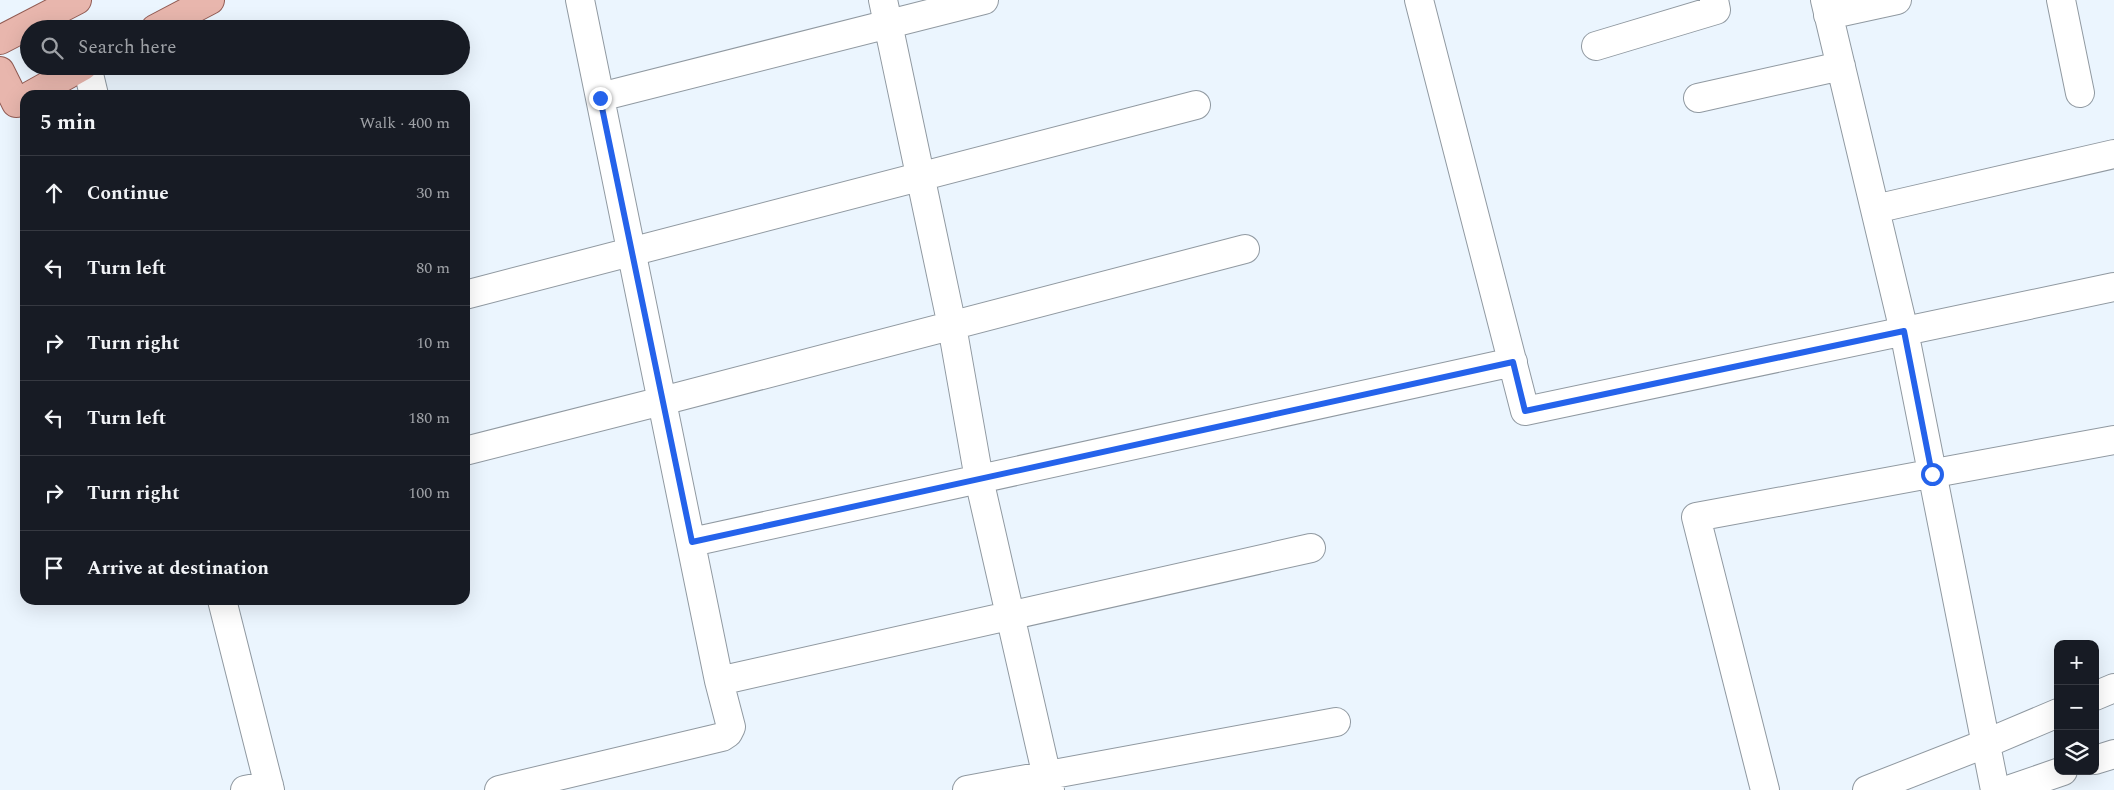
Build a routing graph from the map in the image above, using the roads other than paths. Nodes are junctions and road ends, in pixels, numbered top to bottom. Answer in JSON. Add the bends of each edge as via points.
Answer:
{"nodes":[{"id":1,"x":77,"y":0,"type":"edge"},
{"id":2,"x":210,"y":0,"type":"edge"},
{"id":3,"x":580,"y":0,"type":"edge"},
{"id":4,"x":984,"y":0,"type":"edge"},
{"id":5,"x":1419,"y":0,"type":"edge"},
{"id":6,"x":1714,"y":0,"type":"edge"},
{"id":7,"x":1897,"y":0,"type":"edge"},
{"id":8,"x":2061,"y":0,"type":"edge"},
{"id":9,"x":1827,"y":8,"type":"edge"},
{"id":10,"x":886,"y":12,"type":"edge"},
{"id":11,"x":38,"y":20,"type":"edge"},
{"id":12,"x":172,"y":20,"type":"edge"},
{"id":13,"x":20,"y":30,"type":"edge"},
{"id":14,"x":0,"y":40,"type":"edge"},
{"id":15,"x":1596,"y":46,"type":"dead end"},
{"id":16,"x":1840,"y":66,"type":"junction"},
{"id":17,"x":0,"y":71,"type":"edge"},
{"id":18,"x":67,"y":75,"type":"edge"},
{"id":19,"x":89,"y":75,"type":"edge"},
{"id":20,"x":40,"y":90,"type":"edge"},
{"id":21,"x":93,"y":90,"type":"edge"},
{"id":22,"x":2080,"y":94,"type":"dead end"},
{"id":23,"x":600,"y":98,"type":"junction"},
{"id":24,"x":1698,"y":98,"type":"dead end"},
{"id":25,"x":18,"y":102,"type":"edge"},
{"id":26,"x":1196,"y":105,"type":"dead end"},
{"id":27,"x":2114,"y":154,"type":"edge"},
{"id":28,"x":920,"y":175,"type":"junction"},
{"id":29,"x":1875,"y":208,"type":"junction"},
{"id":30,"x":1245,"y":249,"type":"dead end"},
{"id":31,"x":632,"y":251,"type":"junction"},
{"id":32,"x":2114,"y":287,"type":"edge"},
{"id":33,"x":470,"y":294,"type":"edge"},
{"id":34,"x":952,"y":326,"type":"junction"},
{"id":35,"x":1904,"y":331,"type":"junction"},
{"id":36,"x":1513,"y":362,"type":"junction"},
{"id":37,"x":662,"y":402,"type":"junction"},
{"id":38,"x":2114,"y":440,"type":"edge"},
{"id":39,"x":470,"y":450,"type":"edge"},
{"id":40,"x":1932,"y":474,"type":"junction"},
{"id":41,"x":979,"y":479,"type":"junction"},
{"id":42,"x":692,"y":542,"type":"junction"},
{"id":43,"x":1311,"y":548,"type":"dead end"},
{"id":44,"x":223,"y":605,"type":"edge"},
{"id":45,"x":1010,"y":616,"type":"junction"},
{"id":46,"x":719,"y":681,"type":"junction"},
{"id":47,"x":2114,"y":688,"type":"edge"},
{"id":48,"x":2099,"y":694,"type":"edge"},
{"id":49,"x":2054,"y":715,"type":"edge"},
{"id":50,"x":1336,"y":722,"type":"dead end"},
{"id":51,"x":1987,"y":744,"type":"junction"},
{"id":52,"x":2114,"y":754,"type":"edge"},
{"id":53,"x":2099,"y":759,"type":"edge"},
{"id":54,"x":2054,"y":774,"type":"edge"},
{"id":55,"x":1048,"y":782,"type":"edge"},
{"id":56,"x":261,"y":788,"type":"edge"},
{"id":57,"x":513,"y":788,"type":"edge"},
{"id":58,"x":967,"y":790,"type":"edge"},
{"id":59,"x":1765,"y":790,"type":"edge"},
{"id":60,"x":1867,"y":790,"type":"edge"},
{"id":61,"x":1995,"y":790,"type":"edge"},
{"id":62,"x":2008,"y":790,"type":"edge"}],
"edges":[{"from":1,"to":11,"type":"main road"},
{"from":2,"to":12,"type":"main road"},
{"from":3,"to":23,"type":"street"},
{"from":4,"to":10,"type":"street"},
{"from":5,"to":36,"type":"street"},
{"from":6,"to":15,"type":"street","via":[[1716,10]]},
{"from":7,"to":9,"type":"street"},
{"from":8,"to":22,"type":"street"},
{"from":9,"to":16,"type":"street"},
{"from":10,"to":23,"type":"street"},
{"from":10,"to":28,"type":"street"},
{"from":13,"to":14,"type":"main road"},
{"from":16,"to":24,"type":"street"},
{"from":16,"to":29,"type":"street"},
{"from":17,"to":25,"type":"main road"},
{"from":18,"to":20,"type":"main road"},
{"from":19,"to":21,"type":"street"},
{"from":23,"to":31,"type":"street"},
{"from":26,"to":28,"type":"street"},
{"from":27,"to":29,"type":"street"},
{"from":28,"to":31,"type":"street"},
{"from":28,"to":34,"type":"street"},
{"from":29,"to":35,"type":"street"},
{"from":30,"to":34,"type":"street"},
{"from":31,"to":33,"type":"street"},
{"from":31,"to":37,"type":"street"},
{"from":32,"to":35,"type":"street"},
{"from":34,"to":37,"type":"street"},
{"from":34,"to":41,"type":"street"},
{"from":35,"to":36,"type":"street","via":[[1525,411]]},
{"from":35,"to":40,"type":"street"},
{"from":36,"to":41,"type":"street"},
{"from":37,"to":39,"type":"street"},
{"from":37,"to":42,"type":"street"},
{"from":38,"to":40,"type":"street"},
{"from":40,"to":51,"type":"street"},
{"from":40,"to":59,"type":"street","via":[[1696,517]]},
{"from":41,"to":42,"type":"street"},
{"from":41,"to":45,"type":"street"},
{"from":42,"to":46,"type":"street"},
{"from":43,"to":45,"type":"street"},
{"from":44,"to":56,"type":"street"},
{"from":45,"to":46,"type":"street"},
{"from":45,"to":55,"type":"street"},
{"from":46,"to":57,"type":"street","via":[[731,727],[728,734]]},
{"from":47,"to":48,"type":"street"},
{"from":49,"to":51,"type":"street"},
{"from":50,"to":55,"type":"street"},
{"from":51,"to":60,"type":"street"},
{"from":51,"to":61,"type":"street"},
{"from":52,"to":53,"type":"street"},
{"from":54,"to":62,"type":"street"},
{"from":55,"to":58,"type":"street"}]}
